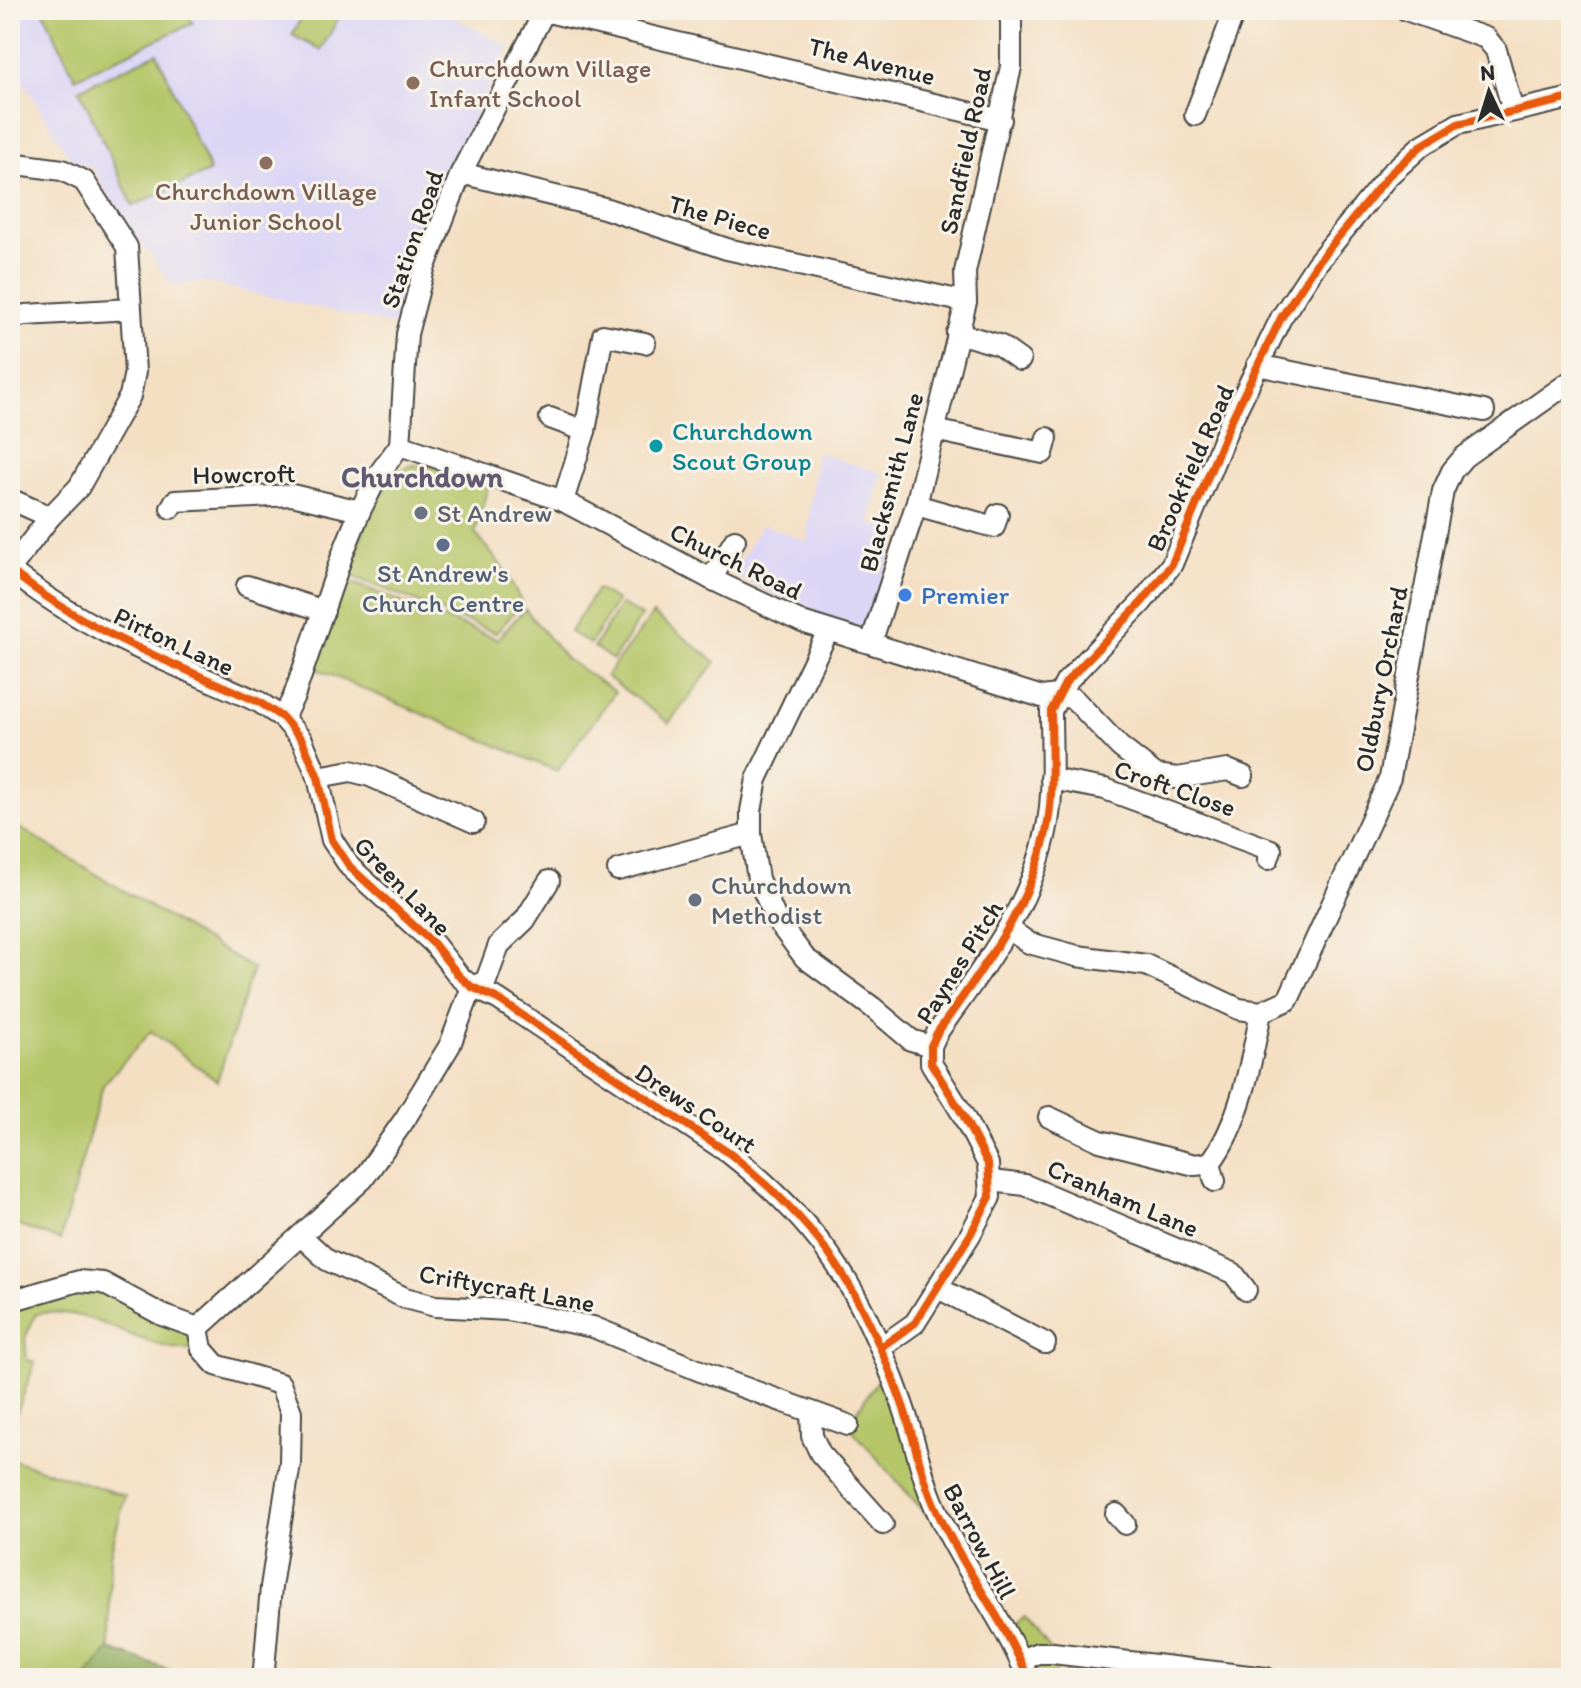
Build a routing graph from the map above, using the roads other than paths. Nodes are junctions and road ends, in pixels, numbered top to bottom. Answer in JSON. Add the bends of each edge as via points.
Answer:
{"nodes":[{"id":1,"x":544,"y":10,"type":"edge"},
{"id":2,"x":1008,"y":10,"type":"edge"},
{"id":3,"x":1235,"y":10,"type":"edge"},
{"id":4,"x":1406,"y":10,"type":"edge"},
{"id":5,"x":1571,"y":98,"type":"edge"},
{"id":6,"x":1513,"y":111,"type":"junction"},
{"id":7,"x":1195,"y":115,"type":"dead end"},
{"id":8,"x":1001,"y":120,"type":"junction"},
{"id":9,"x":10,"y":163,"type":"edge"},
{"id":10,"x":461,"y":173,"type":"junction"},
{"id":11,"x":966,"y":302,"type":"junction"},
{"id":12,"x":131,"y":309,"type":"junction"},
{"id":13,"x":10,"y":318,"type":"edge"},
{"id":14,"x":957,"y":333,"type":"junction"},
{"id":15,"x":645,"y":343,"type":"dead end"},
{"id":16,"x":1020,"y":360,"type":"dead end"},
{"id":17,"x":1257,"y":365,"type":"junction"},
{"id":18,"x":1571,"y":381,"type":"edge"},
{"id":19,"x":1484,"y":411,"type":"dead end"},
{"id":20,"x":550,"y":418,"type":"dead end"},
{"id":21,"x":934,"y":430,"type":"junction"},
{"id":22,"x":585,"y":431,"type":"junction"},
{"id":23,"x":400,"y":445,"type":"junction"},
{"id":24,"x":1043,"y":452,"type":"dead end"},
{"id":25,"x":10,"y":499,"type":"edge"},
{"id":26,"x":173,"y":499,"type":"dead end"},
{"id":27,"x":563,"y":501,"type":"junction"},
{"id":28,"x":916,"y":505,"type":"junction"},
{"id":29,"x":360,"y":511,"type":"junction"},
{"id":30,"x":50,"y":517,"type":"junction"},
{"id":31,"x":994,"y":527,"type":"dead end"},
{"id":32,"x":735,"y":540,"type":"dead end"},
{"id":33,"x":10,"y":570,"type":"edge"},
{"id":34,"x":711,"y":579,"type":"junction"},
{"id":35,"x":254,"y":595,"type":"dead end"},
{"id":36,"x":324,"y":611,"type":"junction"},
{"id":37,"x":828,"y":631,"type":"junction"},
{"id":38,"x":871,"y":643,"type":"junction"},
{"id":39,"x":1058,"y":695,"type":"junction"},
{"id":40,"x":283,"y":718,"type":"junction"},
{"id":41,"x":1233,"y":768,"type":"dead end"},
{"id":42,"x":318,"y":777,"type":"junction"},
{"id":43,"x":1051,"y":779,"type":"junction"},
{"id":44,"x":474,"y":822,"type":"dead end"},
{"id":45,"x":751,"y":834,"type":"junction"},
{"id":46,"x":1268,"y":859,"type":"dead end"},
{"id":47,"x":618,"y":870,"type":"dead end"},
{"id":48,"x":549,"y":881,"type":"dead end"},
{"id":49,"x":1009,"y":929,"type":"junction"},
{"id":50,"x":472,"y":987,"type":"junction"},
{"id":51,"x":1261,"y":1012,"type":"junction"},
{"id":52,"x":931,"y":1046,"type":"junction"},
{"id":53,"x":1053,"y":1125,"type":"dead end"},
{"id":54,"x":991,"y":1181,"type":"junction"},
{"id":55,"x":301,"y":1236,"type":"junction"},
{"id":56,"x":938,"y":1288,"type":"junction"},
{"id":57,"x":1246,"y":1290,"type":"dead end"},
{"id":58,"x":10,"y":1301,"type":"edge"},
{"id":59,"x":198,"y":1328,"type":"junction"},
{"id":60,"x":1045,"y":1343,"type":"dead end"},
{"id":61,"x":881,"y":1347,"type":"junction"},
{"id":62,"x":811,"y":1412,"type":"junction"},
{"id":63,"x":848,"y":1425,"type":"dead end"},
{"id":64,"x":883,"y":1524,"type":"dead end"},
{"id":65,"x":1024,"y":1669,"type":"edge"},
{"id":66,"x":269,"y":1678,"type":"edge"},
{"id":67,"x":1266,"y":1678,"type":"edge"}],
"edges":[{"from":1,"to":8,"type":"street","name":"The Avenue"},
{"from":1,"to":10,"type":"street","name":"Station Road"},
{"from":2,"to":8,"type":"street","name":"Sandfield Road","via":[[1011,67]]},
{"from":3,"to":7,"type":"street"},
{"from":4,"to":6,"type":"street","via":[[1486,38],[1496,50]]},
{"from":5,"to":6,"type":"street","name":"Brookfield Road"},
{"from":6,"to":17,"type":"street","name":"Brookfield Road","via":[[1458,124],[1421,146],[1389,175],[1317,263]]},
{"from":8,"to":11,"type":"street","name":"Sandfield Road","via":[[965,272]]},
{"from":9,"to":12,"type":"street","via":[[62,170],[84,181],[127,247]]},
{"from":10,"to":11,"type":"street","name":"The Piece","via":[[604,208],[727,249]]},
{"from":10,"to":23,"type":"street","name":"Station Road","via":[[424,269],[407,334]]},
{"from":11,"to":14,"type":"street","name":"Blacksmith Lane"},
{"from":12,"to":13,"type":"street"},
{"from":12,"to":30,"type":"street","via":[[135,372],[130,396],[79,487]]},
{"from":14,"to":16,"type":"street","via":[[999,345]]},
{"from":14,"to":21,"type":"street","name":"Blacksmith Lane"},
{"from":15,"to":22,"type":"street","via":[[603,335]]},
{"from":17,"to":19,"type":"street"},
{"from":17,"to":39,"type":"street","name":"Brookfield Road","via":[[1172,564]]},
{"from":18,"to":51,"type":"street","name":"Oldbury Orchard","via":[[1452,471],[1443,491],[1390,778],[1288,1000]]},
{"from":20,"to":22,"type":"street"},
{"from":21,"to":24,"type":"street"},
{"from":21,"to":28,"type":"street","name":"Blacksmith Lane"},
{"from":22,"to":27,"type":"street"},
{"from":23,"to":27,"type":"street","name":"Church Road"},
{"from":23,"to":29,"type":"street"},
{"from":25,"to":30,"type":"street"},
{"from":26,"to":29,"type":"street","name":"Howcroft","via":[[292,495]]},
{"from":27,"to":34,"type":"street","name":"Church Road"},
{"from":28,"to":31,"type":"street"},
{"from":28,"to":38,"type":"street","name":"Blacksmith Lane"},
{"from":29,"to":36,"type":"street"},
{"from":30,"to":33,"type":"street"},
{"from":32,"to":34,"type":"street"},
{"from":33,"to":40,"type":"street","name":"Pirton Lane","via":[[77,618]]},
{"from":34,"to":37,"type":"street","name":"Church Road"},
{"from":35,"to":36,"type":"street"},
{"from":36,"to":40,"type":"street"},
{"from":37,"to":38,"type":"street","name":"Church Road"},
{"from":37,"to":45,"type":"street","via":[[757,779]]},
{"from":38,"to":39,"type":"street","name":"Church Road","via":[[1042,697]]},
{"from":39,"to":41,"type":"street","via":[[1074,699],[1156,775],[1177,778]]},
{"from":39,"to":43,"type":"street","name":"Paynes Pitch","via":[[1051,711]]},
{"from":40,"to":42,"type":"street","name":"Green Lane","via":[[302,740]]},
{"from":42,"to":44,"type":"street","via":[[351,771],[370,776]]},
{"from":42,"to":50,"type":"street","name":"Green Lane","via":[[332,840],[350,867],[434,944]]},
{"from":43,"to":46,"type":"street","name":"Croft Close","via":[[1105,789],[1271,850]]},
{"from":43,"to":49,"type":"street","name":"Paynes Pitch","via":[[1037,866]]},
{"from":45,"to":47,"type":"street"},
{"from":45,"to":52,"type":"street","via":[[758,879],[772,911],[805,958],[911,1040]]},
{"from":48,"to":50,"type":"street","via":[[525,920],[499,945],[486,981]]},
{"from":49,"to":51,"type":"street","via":[[1029,943],[1077,956],[1146,965],[1239,1009]]},
{"from":49,"to":52,"type":"street","name":"Paynes Pitch"},
{"from":50,"to":55,"type":"street","via":[[450,1045],[405,1119],[363,1179]]},
{"from":50,"to":61,"type":"street","name":"Drews Court","via":[[685,1121],[763,1180],[800,1216],[843,1272]]},
{"from":51,"to":53,"type":"street","via":[[1250,1072],[1212,1172]]},
{"from":52,"to":54,"type":"street","name":"Paynes Pitch","via":[[931,1063],[988,1164]]},
{"from":54,"to":56,"type":"street","via":[[990,1197]]},
{"from":54,"to":57,"type":"street","name":"Cranham Lane","via":[[1025,1185],[1233,1273]]},
{"from":55,"to":59,"type":"street"},
{"from":55,"to":62,"type":"street","name":"Criftycraft Lane","via":[[327,1260],[405,1298],[593,1327]]},
{"from":56,"to":60,"type":"street"},
{"from":56,"to":61,"type":"street","via":[[915,1323]]},
{"from":58,"to":59,"type":"street","via":[[79,1281],[103,1283]]},
{"from":59,"to":66,"type":"street","via":[[202,1349],[216,1365],[280,1384],[291,1412],[290,1463],[268,1614],[264,1669]]},
{"from":61,"to":65,"type":"street","name":"Barrow Hill","via":[[937,1511]]},
{"from":62,"to":63,"type":"street","name":"Criftycraft Lane"},
{"from":62,"to":64,"type":"street","via":[[812,1436],[820,1453]]},
{"from":65,"to":67,"type":"street","via":[[1038,1653],[1053,1653]]}]}
